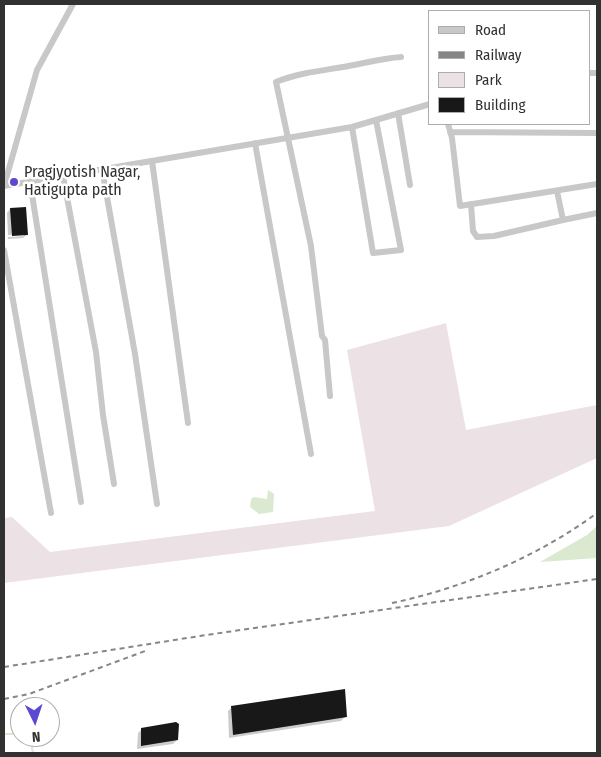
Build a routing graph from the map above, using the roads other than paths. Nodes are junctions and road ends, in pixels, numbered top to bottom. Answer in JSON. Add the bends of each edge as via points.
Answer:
{"nodes":[{"id":1,"x":74,"y":4,"type":"edge"},
{"id":2,"x":401,"y":57,"type":"dead end"},
{"id":3,"x":428,"y":105,"type":"edge"},
{"id":4,"x":398,"y":113,"type":"junction"},
{"id":5,"x":376,"y":124,"type":"junction"},
{"id":6,"x":448,"y":125,"type":"edge"},
{"id":7,"x":352,"y":127,"type":"junction"},
{"id":8,"x":450,"y":132,"type":"junction"},
{"id":9,"x":597,"y":133,"type":"edge"},
{"id":10,"x":286,"y":137,"type":"junction"},
{"id":11,"x":255,"y":143,"type":"junction"},
{"id":12,"x":152,"y":160,"type":"junction"},
{"id":13,"x":102,"y":169,"type":"junction"},
{"id":14,"x":63,"y":176,"type":"junction"},
{"id":15,"x":30,"y":182,"type":"junction"},
{"id":16,"x":597,"y":184,"type":"edge"},
{"id":17,"x":410,"y":185,"type":"dead end"},
{"id":18,"x":557,"y":191,"type":"junction"},
{"id":19,"x":471,"y":204,"type":"junction"},
{"id":20,"x":597,"y":213,"type":"edge"},
{"id":21,"x":563,"y":220,"type":"junction"},
{"id":22,"x":4,"y":250,"type":"edge"},
{"id":23,"x":330,"y":396,"type":"dead end"},
{"id":24,"x":188,"y":423,"type":"dead end"},
{"id":25,"x":311,"y":454,"type":"dead end"},
{"id":26,"x":114,"y":484,"type":"dead end"},
{"id":27,"x":80,"y":502,"type":"dead end"},
{"id":28,"x":157,"y":504,"type":"dead end"},
{"id":29,"x":51,"y":513,"type":"dead end"}],
"edges":[{"from":1,"to":15,"type":"street","via":[[36,70],[4,186]]},
{"from":2,"to":10,"type":"street","via":[[296,74],[276,82]]},
{"from":3,"to":4,"type":"street"},
{"from":4,"to":5,"type":"street"},
{"from":4,"to":17,"type":"street"},
{"from":5,"to":7,"type":"street"},
{"from":5,"to":7,"type":"street","via":[[401,250],[373,253]]},
{"from":6,"to":8,"type":"street"},
{"from":7,"to":10,"type":"street"},
{"from":8,"to":9,"type":"street"},
{"from":8,"to":19,"type":"street","via":[[460,206]]},
{"from":10,"to":11,"type":"street"},
{"from":10,"to":23,"type":"street","via":[[311,246]]},
{"from":11,"to":12,"type":"street"},
{"from":11,"to":25,"type":"street"},
{"from":12,"to":13,"type":"street"},
{"from":12,"to":24,"type":"street"},
{"from":13,"to":14,"type":"street"},
{"from":13,"to":28,"type":"street","via":[[135,354]]},
{"from":14,"to":15,"type":"street"},
{"from":14,"to":26,"type":"street","via":[[96,352]]},
{"from":15,"to":27,"type":"street"},
{"from":16,"to":18,"type":"street"},
{"from":18,"to":19,"type":"street"},
{"from":18,"to":21,"type":"street"},
{"from":19,"to":21,"type":"street","via":[[477,237]]},
{"from":20,"to":21,"type":"street"},
{"from":22,"to":29,"type":"street"}]}
